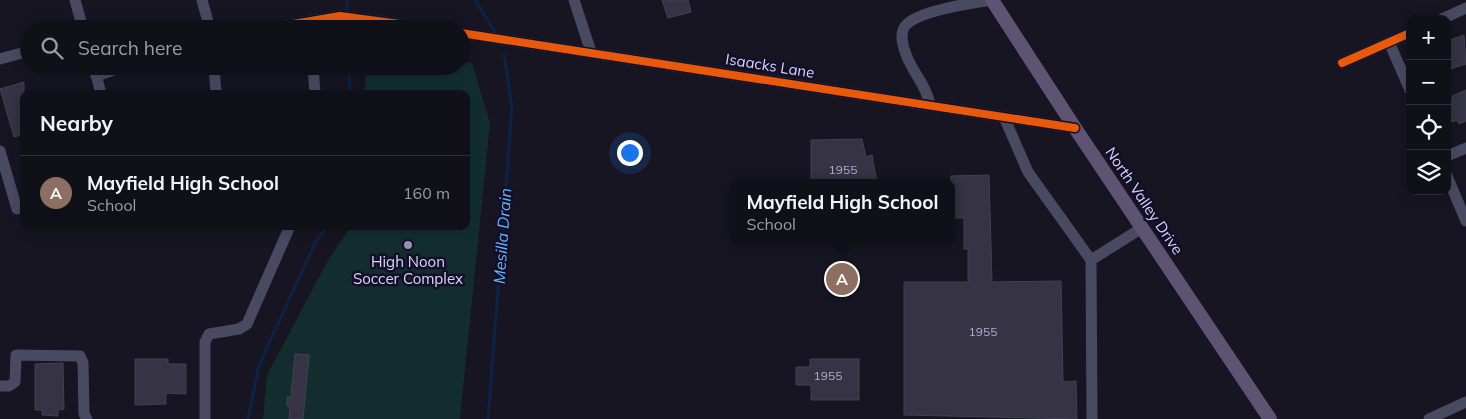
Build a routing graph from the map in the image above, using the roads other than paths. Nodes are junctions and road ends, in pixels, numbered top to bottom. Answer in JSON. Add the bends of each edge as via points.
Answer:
{"nodes":[{"id":1,"x":75,"y":0,"type":"edge"},
{"id":2,"x":202,"y":0,"type":"edge"},
{"id":3,"x":574,"y":0,"type":"edge"},
{"id":4,"x":992,"y":0,"type":"edge"},
{"id":5,"x":1466,"y":8,"type":"edge"},
{"id":6,"x":1451,"y":15,"type":"edge"},
{"id":7,"x":81,"y":20,"type":"edge"},
{"id":8,"x":208,"y":20,"type":"edge"},
{"id":9,"x":320,"y":20,"type":"edge"},
{"id":10,"x":377,"y":20,"type":"edge"},
{"id":11,"x":470,"y":33,"type":"edge"},
{"id":12,"x":1406,"y":35,"type":"edge"},
{"id":13,"x":1389,"y":42,"type":"junction"},
{"id":14,"x":591,"y":52,"type":"junction"},
{"id":15,"x":20,"y":53,"type":"edge"},
{"id":16,"x":0,"y":59,"type":"edge"},
{"id":17,"x":1342,"y":64,"type":"dead end"},
{"id":18,"x":96,"y":75,"type":"edge"},
{"id":19,"x":215,"y":75,"type":"edge"},
{"id":20,"x":314,"y":75,"type":"edge"},
{"id":21,"x":1406,"y":81,"type":"edge"},
{"id":22,"x":100,"y":90,"type":"edge"},
{"id":23,"x":216,"y":90,"type":"edge"},
{"id":24,"x":316,"y":90,"type":"edge"},
{"id":25,"x":930,"y":105,"type":"junction"},
{"id":26,"x":1004,"y":117,"type":"junction"},
{"id":27,"x":1075,"y":128,"type":"junction"},
{"id":28,"x":1466,"y":148,"type":"edge"},
{"id":29,"x":0,"y":151,"type":"edge"},
{"id":30,"x":1451,"y":154,"type":"edge"},
{"id":31,"x":1451,"y":185,"type":"edge"},
{"id":32,"x":16,"y":209,"type":"dead end"},
{"id":33,"x":1466,"y":221,"type":"edge"},
{"id":34,"x":1142,"y":228,"type":"junction"},
{"id":35,"x":288,"y":230,"type":"edge"},
{"id":36,"x":1091,"y":260,"type":"junction"},
{"id":37,"x":0,"y":386,"type":"edge"},
{"id":38,"x":1466,"y":402,"type":"edge"},
{"id":39,"x":86,"y":418,"type":"edge"},
{"id":40,"x":204,"y":419,"type":"edge"},
{"id":41,"x":1092,"y":419,"type":"edge"},
{"id":42,"x":1270,"y":419,"type":"edge"},
{"id":43,"x":1429,"y":419,"type":"edge"}],
"edges":[{"from":1,"to":7,"type":"street"},
{"from":2,"to":8,"type":"street"},
{"from":3,"to":14,"type":"street"},
{"from":4,"to":25,"type":"street","via":[[939,10],[906,24],[902,34],[906,55]]},
{"from":4,"to":27,"type":"main road","name":"North Valley Drive"},
{"from":5,"to":6,"type":"street"},
{"from":9,"to":10,"type":"street","via":[[329,16]]},
{"from":11,"to":14,"type":"street","name":"Isaacks Lane"},
{"from":12,"to":13,"type":"street"},
{"from":13,"to":17,"type":"street"},
{"from":13,"to":21,"type":"street"},
{"from":14,"to":25,"type":"street","name":"Isaacks Lane"},
{"from":15,"to":16,"type":"street"},
{"from":18,"to":22,"type":"street"},
{"from":19,"to":23,"type":"street"},
{"from":20,"to":24,"type":"street"},
{"from":25,"to":26,"type":"street","name":"Isaacks Lane"},
{"from":26,"to":27,"type":"street","name":"Isaacks Lane"},
{"from":26,"to":36,"type":"street","via":[[1028,172]]},
{"from":27,"to":34,"type":"main road","name":"North Valley Drive"},
{"from":28,"to":30,"type":"street"},
{"from":29,"to":32,"type":"street"},
{"from":31,"to":33,"type":"street"},
{"from":34,"to":36,"type":"street"},
{"from":34,"to":42,"type":"main road","name":"North Valley Drive"},
{"from":35,"to":40,"type":"street","via":[[247,324],[239,329],[209,334],[205,342]]},
{"from":36,"to":41,"type":"street"},
{"from":37,"to":39,"type":"street","via":[[15,382],[16,354],[80,356]]},
{"from":38,"to":43,"type":"street"}]}
